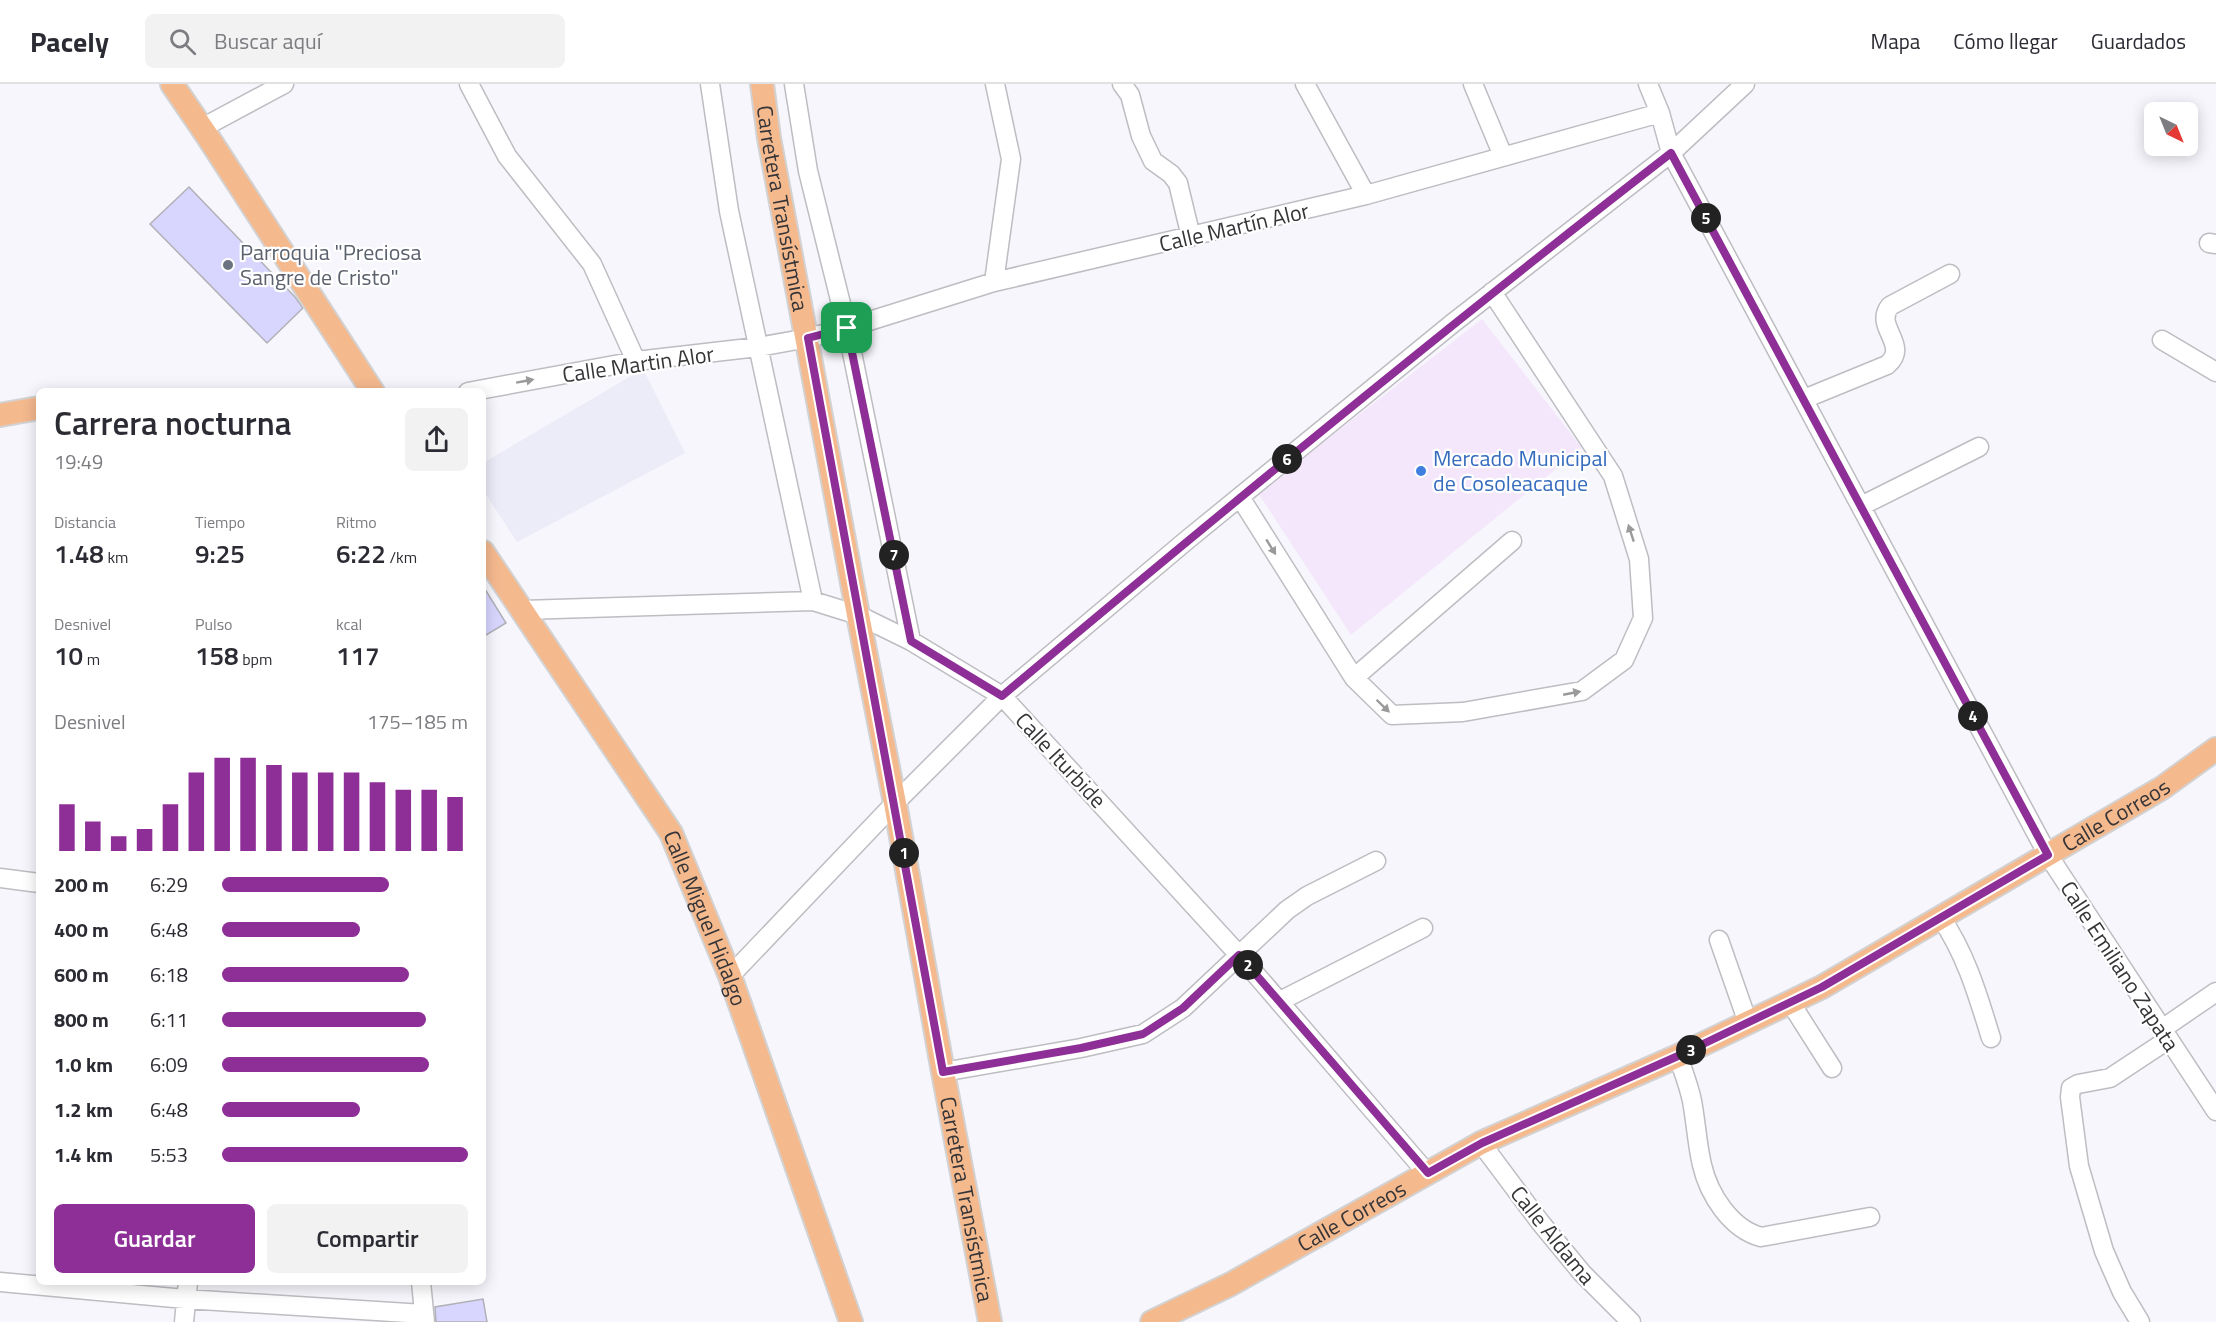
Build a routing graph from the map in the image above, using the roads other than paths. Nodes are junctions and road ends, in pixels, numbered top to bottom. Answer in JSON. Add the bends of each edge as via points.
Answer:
{"nodes":[{"id":1,"x":172,"y":84,"type":"edge"},
{"id":2,"x":284,"y":84,"type":"edge"},
{"id":3,"x":469,"y":84,"type":"edge"},
{"id":4,"x":710,"y":84,"type":"edge"},
{"id":5,"x":762,"y":84,"type":"edge"},
{"id":6,"x":794,"y":84,"type":"edge"},
{"id":7,"x":995,"y":84,"type":"edge"},
{"id":8,"x":1122,"y":84,"type":"edge"},
{"id":9,"x":1305,"y":84,"type":"edge"},
{"id":10,"x":1473,"y":84,"type":"edge"},
{"id":11,"x":1648,"y":84,"type":"edge"},
{"id":12,"x":1745,"y":84,"type":"edge"},
{"id":13,"x":1660,"y":113,"type":"junction"},
{"id":14,"x":202,"y":128,"type":"junction"},
{"id":15,"x":1671,"y":153,"type":"junction"},
{"id":16,"x":1503,"y":156,"type":"junction"},
{"id":17,"x":1366,"y":195,"type":"junction"},
{"id":18,"x":1191,"y":237,"type":"junction"},
{"id":19,"x":1950,"y":274,"type":"dead end"},
{"id":20,"x":994,"y":282,"type":"junction"},
{"id":21,"x":1492,"y":292,"type":"junction"},
{"id":22,"x":847,"y":328,"type":"junction"},
{"id":23,"x":808,"y":338,"type":"junction"},
{"id":24,"x":2162,"y":340,"type":"dead end"},
{"id":25,"x":758,"y":347,"type":"junction"},
{"id":26,"x":636,"y":361,"type":"junction"},
{"id":27,"x":2216,"y":372,"type":"edge"},
{"id":28,"x":370,"y":388,"type":"edge"},
{"id":29,"x":486,"y":389,"type":"edge"},
{"id":30,"x":1804,"y":399,"type":"junction"},
{"id":31,"x":36,"y":409,"type":"edge"},
{"id":32,"x":0,"y":415,"type":"edge"},
{"id":33,"x":1979,"y":447,"type":"dead end"},
{"id":34,"x":1240,"y":497,"type":"junction"},
{"id":35,"x":1861,"y":506,"type":"junction"},
{"id":36,"x":1512,"y":541,"type":"dead end"},
{"id":37,"x":486,"y":556,"type":"edge"},
{"id":38,"x":813,"y":601,"type":"junction"},
{"id":39,"x":523,"y":610,"type":"junction"},
{"id":40,"x":858,"y":615,"type":"junction"},
{"id":41,"x":911,"y":641,"type":"junction"},
{"id":42,"x":1354,"y":678,"type":"junction"},
{"id":43,"x":1002,"y":696,"type":"junction"},
{"id":44,"x":2216,"y":749,"type":"edge"},
{"id":45,"x":895,"y":803,"type":"junction"},
{"id":46,"x":2048,"y":855,"type":"junction"},
{"id":47,"x":1376,"y":861,"type":"dead end"},
{"id":48,"x":0,"y":879,"type":"edge"},
{"id":49,"x":36,"y":883,"type":"edge"},
{"id":50,"x":1941,"y":918,"type":"junction"},
{"id":51,"x":1423,"y":928,"type":"dead end"},
{"id":52,"x":1719,"y":940,"type":"dead end"},
{"id":53,"x":1239,"y":955,"type":"junction"},
{"id":54,"x":730,"y":976,"type":"junction"},
{"id":55,"x":2216,"y":992,"type":"edge"},
{"id":56,"x":1280,"y":1001,"type":"junction"},
{"id":57,"x":1790,"y":1002,"type":"junction"},
{"id":58,"x":1748,"y":1023,"type":"junction"},
{"id":59,"x":2165,"y":1034,"type":"junction"},
{"id":60,"x":1991,"y":1038,"type":"dead end"},
{"id":61,"x":1678,"y":1056,"type":"junction"},
{"id":62,"x":1832,"y":1068,"type":"dead end"},
{"id":63,"x":943,"y":1072,"type":"junction"},
{"id":64,"x":2216,"y":1111,"type":"edge"},
{"id":65,"x":1482,"y":1143,"type":"junction"},
{"id":66,"x":1428,"y":1173,"type":"junction"},
{"id":67,"x":1869,"y":1217,"type":"dead end"},
{"id":68,"x":0,"y":1282,"type":"edge"},
{"id":69,"x":36,"y":1284,"type":"edge"},
{"id":70,"x":62,"y":1285,"type":"edge"},
{"id":71,"x":422,"y":1285,"type":"edge"},
{"id":72,"x":187,"y":1291,"type":"edge"},
{"id":73,"x":425,"y":1318,"type":"edge"},
{"id":74,"x":184,"y":1322,"type":"edge"},
{"id":75,"x":850,"y":1322,"type":"edge"},
{"id":76,"x":990,"y":1322,"type":"edge"},
{"id":77,"x":1152,"y":1322,"type":"edge"},
{"id":78,"x":1630,"y":1322,"type":"edge"},
{"id":79,"x":2140,"y":1322,"type":"edge"}],
"edges":[{"from":1,"to":14,"type":"main road"},
{"from":2,"to":14,"type":"street"},
{"from":3,"to":26,"type":"street","via":[[507,156],[592,264]]},
{"from":4,"to":25,"type":"street","via":[[729,211]]},
{"from":5,"to":23,"type":"main road","name":"Carretera Transístmica"},
{"from":6,"to":22,"type":"street","via":[[808,171]]},
{"from":7,"to":20,"type":"street","via":[[1011,159]]},
{"from":8,"to":18,"type":"street","via":[[1130,95],[1141,136],[1153,160],[1178,183]]},
{"from":9,"to":17,"type":"street"},
{"from":10,"to":16,"type":"street"},
{"from":11,"to":13,"type":"street","name":"Calle Emiliano Zapata"},
{"from":12,"to":15,"type":"street"},
{"from":13,"to":15,"type":"street","name":"Calle Emiliano Zapata"},
{"from":13,"to":16,"type":"street","name":"Calle Martín Alor"},
{"from":14,"to":28,"type":"main road"},
{"from":15,"to":21,"type":"street"},
{"from":15,"to":30,"type":"street","name":"Calle Emiliano Zapata"},
{"from":16,"to":17,"type":"street","name":"Calle Martín Alor"},
{"from":17,"to":18,"type":"street","name":"Calle Martín Alor"},
{"from":18,"to":20,"type":"street","name":"Calle Martín Alor"},
{"from":19,"to":30,"type":"street","via":[[1885,312],[1896,351],[1887,364]]},
{"from":20,"to":22,"type":"street","name":"Calle Martín Alor"},
{"from":21,"to":34,"type":"street"},
{"from":42,"to":21,"type":"street","one_way":true,"via":[[1392,715],[1463,712],[1582,691],[1624,660],[1643,618],[1640,559],[1613,476]]},
{"from":22,"to":23,"type":"street","name":"Calle Martín Alor"},
{"from":22,"to":41,"type":"street"},
{"from":23,"to":25,"type":"street","name":"Calle Martin Alor"},
{"from":23,"to":40,"type":"main road","name":"Carretera Transístmica"},
{"from":24,"to":27,"type":"street"},
{"from":25,"to":26,"type":"street","name":"Calle Martin Alor"},
{"from":25,"to":38,"type":"street"},
{"from":29,"to":26,"type":"street","name":"Calle Martin Alor","one_way":true},
{"from":30,"to":35,"type":"street","name":"Calle Emiliano Zapata"},
{"from":31,"to":32,"type":"main road"},
{"from":33,"to":35,"type":"street"},
{"from":34,"to":42,"type":"street","one_way":true},
{"from":34,"to":43,"type":"street"},
{"from":35,"to":46,"type":"street","name":"Calle Emiliano Zapata"},
{"from":36,"to":42,"type":"street"},
{"from":37,"to":39,"type":"main road","name":"Calle Miguel Hidalgo"},
{"from":38,"to":39,"type":"street","name":"Calle Iturbide"},
{"from":38,"to":40,"type":"street","name":"Calle Iturbide"},
{"from":39,"to":54,"type":"main road","name":"Calle Miguel Hidalgo","via":[[671,833]]},
{"from":40,"to":41,"type":"street","name":"Calle Iturbide"},
{"from":40,"to":45,"type":"main road","name":"Carretera Transístmica"},
{"from":41,"to":43,"type":"street","name":"Calle Iturbide"},
{"from":43,"to":45,"type":"street"},
{"from":43,"to":53,"type":"street","name":"Calle Iturbide"},
{"from":44,"to":46,"type":"main road","name":"Calle Correos","via":[[2162,789]]},
{"from":45,"to":54,"type":"street"},
{"from":45,"to":63,"type":"main road","name":"Carretera Transístmica"},
{"from":46,"to":50,"type":"main road","name":"Calle Correos"},
{"from":46,"to":59,"type":"street","name":"Calle Emiliano Zapata"},
{"from":47,"to":53,"type":"street","via":[[1307,896]]},
{"from":48,"to":49,"type":"street"},
{"from":50,"to":57,"type":"main road","name":"Calle Correos"},
{"from":50,"to":60,"type":"street","via":[[1955,938]]},
{"from":51,"to":56,"type":"street"},
{"from":52,"to":58,"type":"street"},
{"from":53,"to":56,"type":"street","name":"Calle Iturbide"},
{"from":53,"to":63,"type":"street","via":[[1183,1008],[1143,1034]]},
{"from":54,"to":75,"type":"main road","name":"Calle Miguel Hidalgo"},
{"from":55,"to":59,"type":"street"},
{"from":56,"to":66,"type":"street","name":"Calle Iturbide"},
{"from":57,"to":58,"type":"main road","name":"Calle Correos"},
{"from":57,"to":62,"type":"street"},
{"from":58,"to":61,"type":"main road","name":"Calle Correos"},
{"from":59,"to":64,"type":"street","name":"Calle Emiliano Zapata"},
{"from":59,"to":79,"type":"street","via":[[2110,1078],[2071,1088],[2070,1097],[2079,1166],[2104,1251]]},
{"from":61,"to":65,"type":"main road","name":"Calle Correos"},
{"from":61,"to":67,"type":"street","via":[[1691,1097],[1702,1167],[1725,1213],[1739,1226],[1761,1238]]},
{"from":63,"to":76,"type":"main road","name":"Carretera Transístmica"},
{"from":65,"to":66,"type":"main road","name":"Calle Correos"},
{"from":65,"to":78,"type":"street","name":"Calle Aldama","via":[[1582,1273]]},
{"from":66,"to":77,"type":"main road","name":"Calle Correos","via":[[1231,1284]]},
{"from":68,"to":69,"type":"street"},
{"from":70,"to":72,"type":"street"},
{"from":71,"to":73,"type":"street"},
{"from":72,"to":73,"type":"street"},
{"from":72,"to":74,"type":"street"}]}
